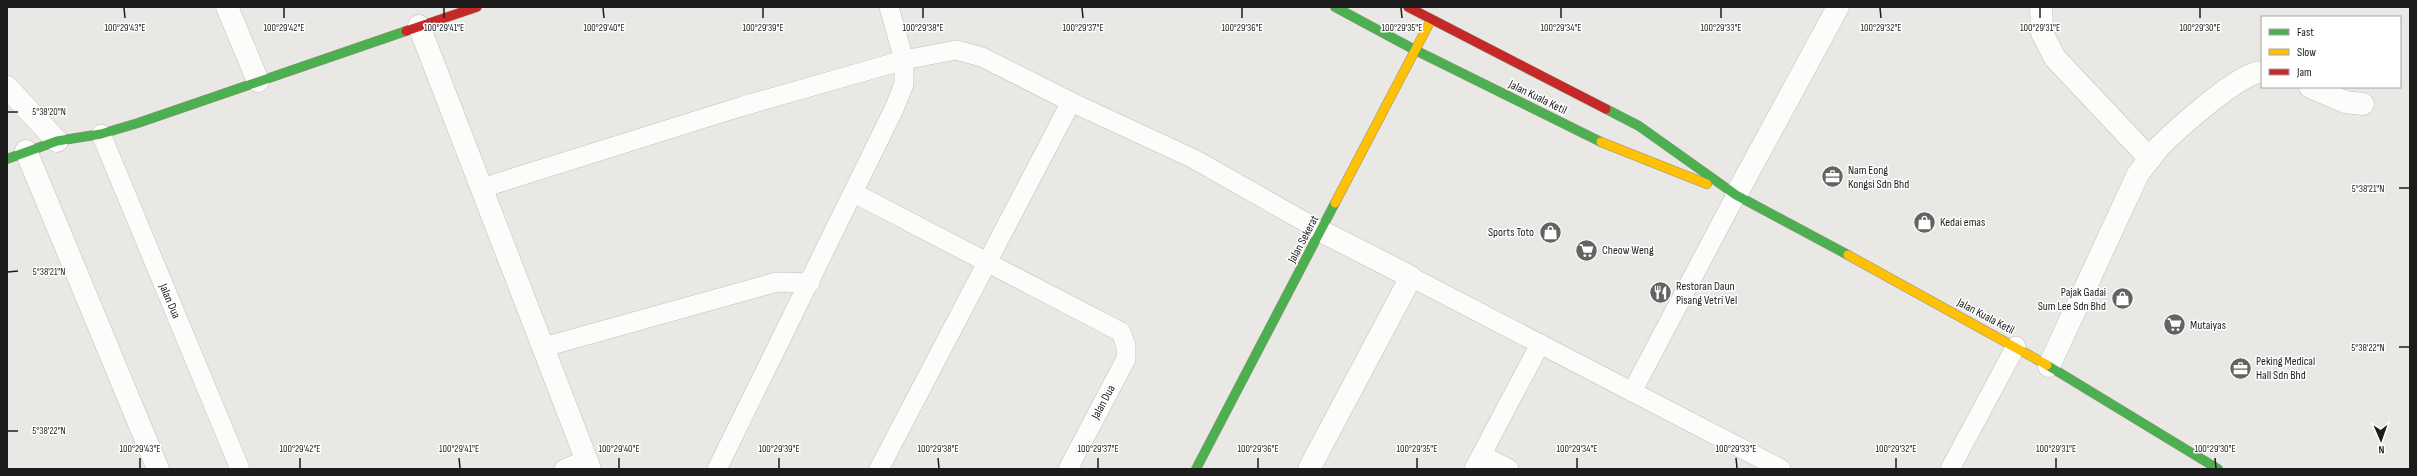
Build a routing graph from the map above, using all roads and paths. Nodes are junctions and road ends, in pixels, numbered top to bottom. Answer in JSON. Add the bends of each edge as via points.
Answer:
{"nodes":[{"id":1,"x":227,"y":7,"type":"edge"},
{"id":2,"x":477,"y":7,"type":"edge"},
{"id":3,"x":889,"y":7,"type":"edge"},
{"id":4,"x":1335,"y":7,"type":"edge"},
{"id":5,"x":1408,"y":7,"type":"edge"},
{"id":6,"x":1420,"y":7,"type":"edge"},
{"id":7,"x":1838,"y":7,"type":"edge"},
{"id":8,"x":2041,"y":7,"type":"edge"},
{"id":9,"x":1431,"y":20,"type":"junction"},
{"id":10,"x":419,"y":26,"type":"junction"},
{"id":11,"x":1415,"y":50,"type":"junction"},
{"id":12,"x":904,"y":60,"type":"junction"},
{"id":13,"x":2261,"y":72,"type":"edge"},
{"id":14,"x":258,"y":81,"type":"junction"},
{"id":15,"x":7,"y":87,"type":"edge"},
{"id":16,"x":2312,"y":88,"type":"edge"},
{"id":17,"x":1071,"y":102,"type":"junction"},
{"id":18,"x":2363,"y":104,"type":"dead end"},
{"id":19,"x":100,"y":134,"type":"junction"},
{"id":20,"x":56,"y":141,"type":"junction"},
{"id":21,"x":17,"y":155,"type":"edge"},
{"id":22,"x":2150,"y":159,"type":"junction"},
{"id":23,"x":482,"y":188,"type":"junction"},
{"id":24,"x":854,"y":194,"type":"junction"},
{"id":25,"x":1736,"y":195,"type":"junction"},
{"id":26,"x":1321,"y":231,"type":"junction"},
{"id":27,"x":987,"y":263,"type":"junction"},
{"id":28,"x":1411,"y":277,"type":"junction"},
{"id":29,"x":810,"y":283,"type":"junction"},
{"id":30,"x":1540,"y":344,"type":"junction"},
{"id":31,"x":2016,"y":346,"type":"junction"},
{"id":32,"x":544,"y":347,"type":"junction"},
{"id":33,"x":2049,"y":366,"type":"junction"},
{"id":34,"x":1632,"y":392,"type":"junction"},
{"id":35,"x":1478,"y":462,"type":"edge"},
{"id":36,"x":588,"y":464,"type":"edge"},
{"id":37,"x":158,"y":469,"type":"edge"},
{"id":38,"x":240,"y":469,"type":"edge"},
{"id":39,"x":564,"y":469,"type":"edge"},
{"id":40,"x":717,"y":469,"type":"edge"},
{"id":41,"x":879,"y":469,"type":"edge"},
{"id":42,"x":1068,"y":469,"type":"edge"},
{"id":43,"x":1196,"y":469,"type":"edge"},
{"id":44,"x":1309,"y":469,"type":"edge"},
{"id":45,"x":1509,"y":469,"type":"edge"},
{"id":46,"x":1781,"y":469,"type":"edge"},
{"id":47,"x":1950,"y":469,"type":"edge"},
{"id":48,"x":2218,"y":469,"type":"edge"}],
"edges":[{"from":1,"to":14,"type":"street"},
{"from":2,"to":10,"type":"main road"},
{"from":3,"to":12,"type":"lane"},
{"from":4,"to":11,"type":"main road","name":"Jalan Kuala Ketil"},
{"from":5,"to":9,"type":"main road","name":"Jalan Kuala Ketil"},
{"from":6,"to":9,"type":"main road"},
{"from":7,"to":25,"type":"street"},
{"from":8,"to":22,"type":"street","via":[[2042,33],[2055,58]]},
{"from":9,"to":11,"type":"main road","name":"Jalan Sekerat"},
{"from":9,"to":25,"type":"main road","name":"Jalan Kuala Ketil","via":[[1639,126]]},
{"from":10,"to":14,"type":"main road"},
{"from":10,"to":23,"type":"street"},
{"from":11,"to":25,"type":"main road","name":"Jalan Kuala Ketil","via":[[1620,151]]},
{"from":11,"to":26,"type":"main road","name":"Jalan Sekerat"},
{"from":12,"to":17,"type":"lane","via":[[956,50],[982,57]]},
{"from":12,"to":23,"type":"lane","via":[[743,106]]},
{"from":12,"to":24,"type":"lane","via":[[904,84],[897,103]]},
{"from":13,"to":22,"type":"street","via":[[2256,71],[2235,82],[2160,147]]},
{"from":14,"to":19,"type":"main road"},
{"from":15,"to":20,"type":"street"},
{"from":16,"to":18,"type":"street","via":[[2345,102]]},
{"from":17,"to":26,"type":"lane","via":[[1194,159]]},
{"from":17,"to":27,"type":"lane"},
{"from":19,"to":20,"type":"main road"},
{"from":19,"to":38,"type":"lane","name":"Jalan Dua"},
{"from":20,"to":21,"type":"main road"},
{"from":21,"to":37,"type":"street"},
{"from":22,"to":33,"type":"street","via":[[2138,174]]},
{"from":23,"to":32,"type":"street"},
{"from":24,"to":27,"type":"lane"},
{"from":24,"to":29,"type":"lane"},
{"from":25,"to":31,"type":"main road","name":"Jalan Kuala Ketil"},
{"from":25,"to":34,"type":"lane"},
{"from":26,"to":28,"type":"street"},
{"from":26,"to":43,"type":"main road","name":"Jalan Sekerat"},
{"from":27,"to":41,"type":"lane"},
{"from":27,"to":42,"type":"lane","name":"Jalan Dua","via":[[1121,332],[1126,346],[1126,359]]},
{"from":28,"to":30,"type":"lane"},
{"from":28,"to":44,"type":"street"},
{"from":29,"to":32,"type":"lane","via":[[778,282]]},
{"from":29,"to":40,"type":"lane"},
{"from":30,"to":34,"type":"lane"},
{"from":30,"to":35,"type":"lane"},
{"from":31,"to":33,"type":"main road","name":"Jalan Kuala Ketil"},
{"from":31,"to":47,"type":"lane"},
{"from":32,"to":36,"type":"street"},
{"from":33,"to":48,"type":"main road","name":"Jalan Kuala Ketil"},
{"from":34,"to":46,"type":"lane"},
{"from":35,"to":45,"type":"lane"},
{"from":36,"to":39,"type":"lane"}]}
